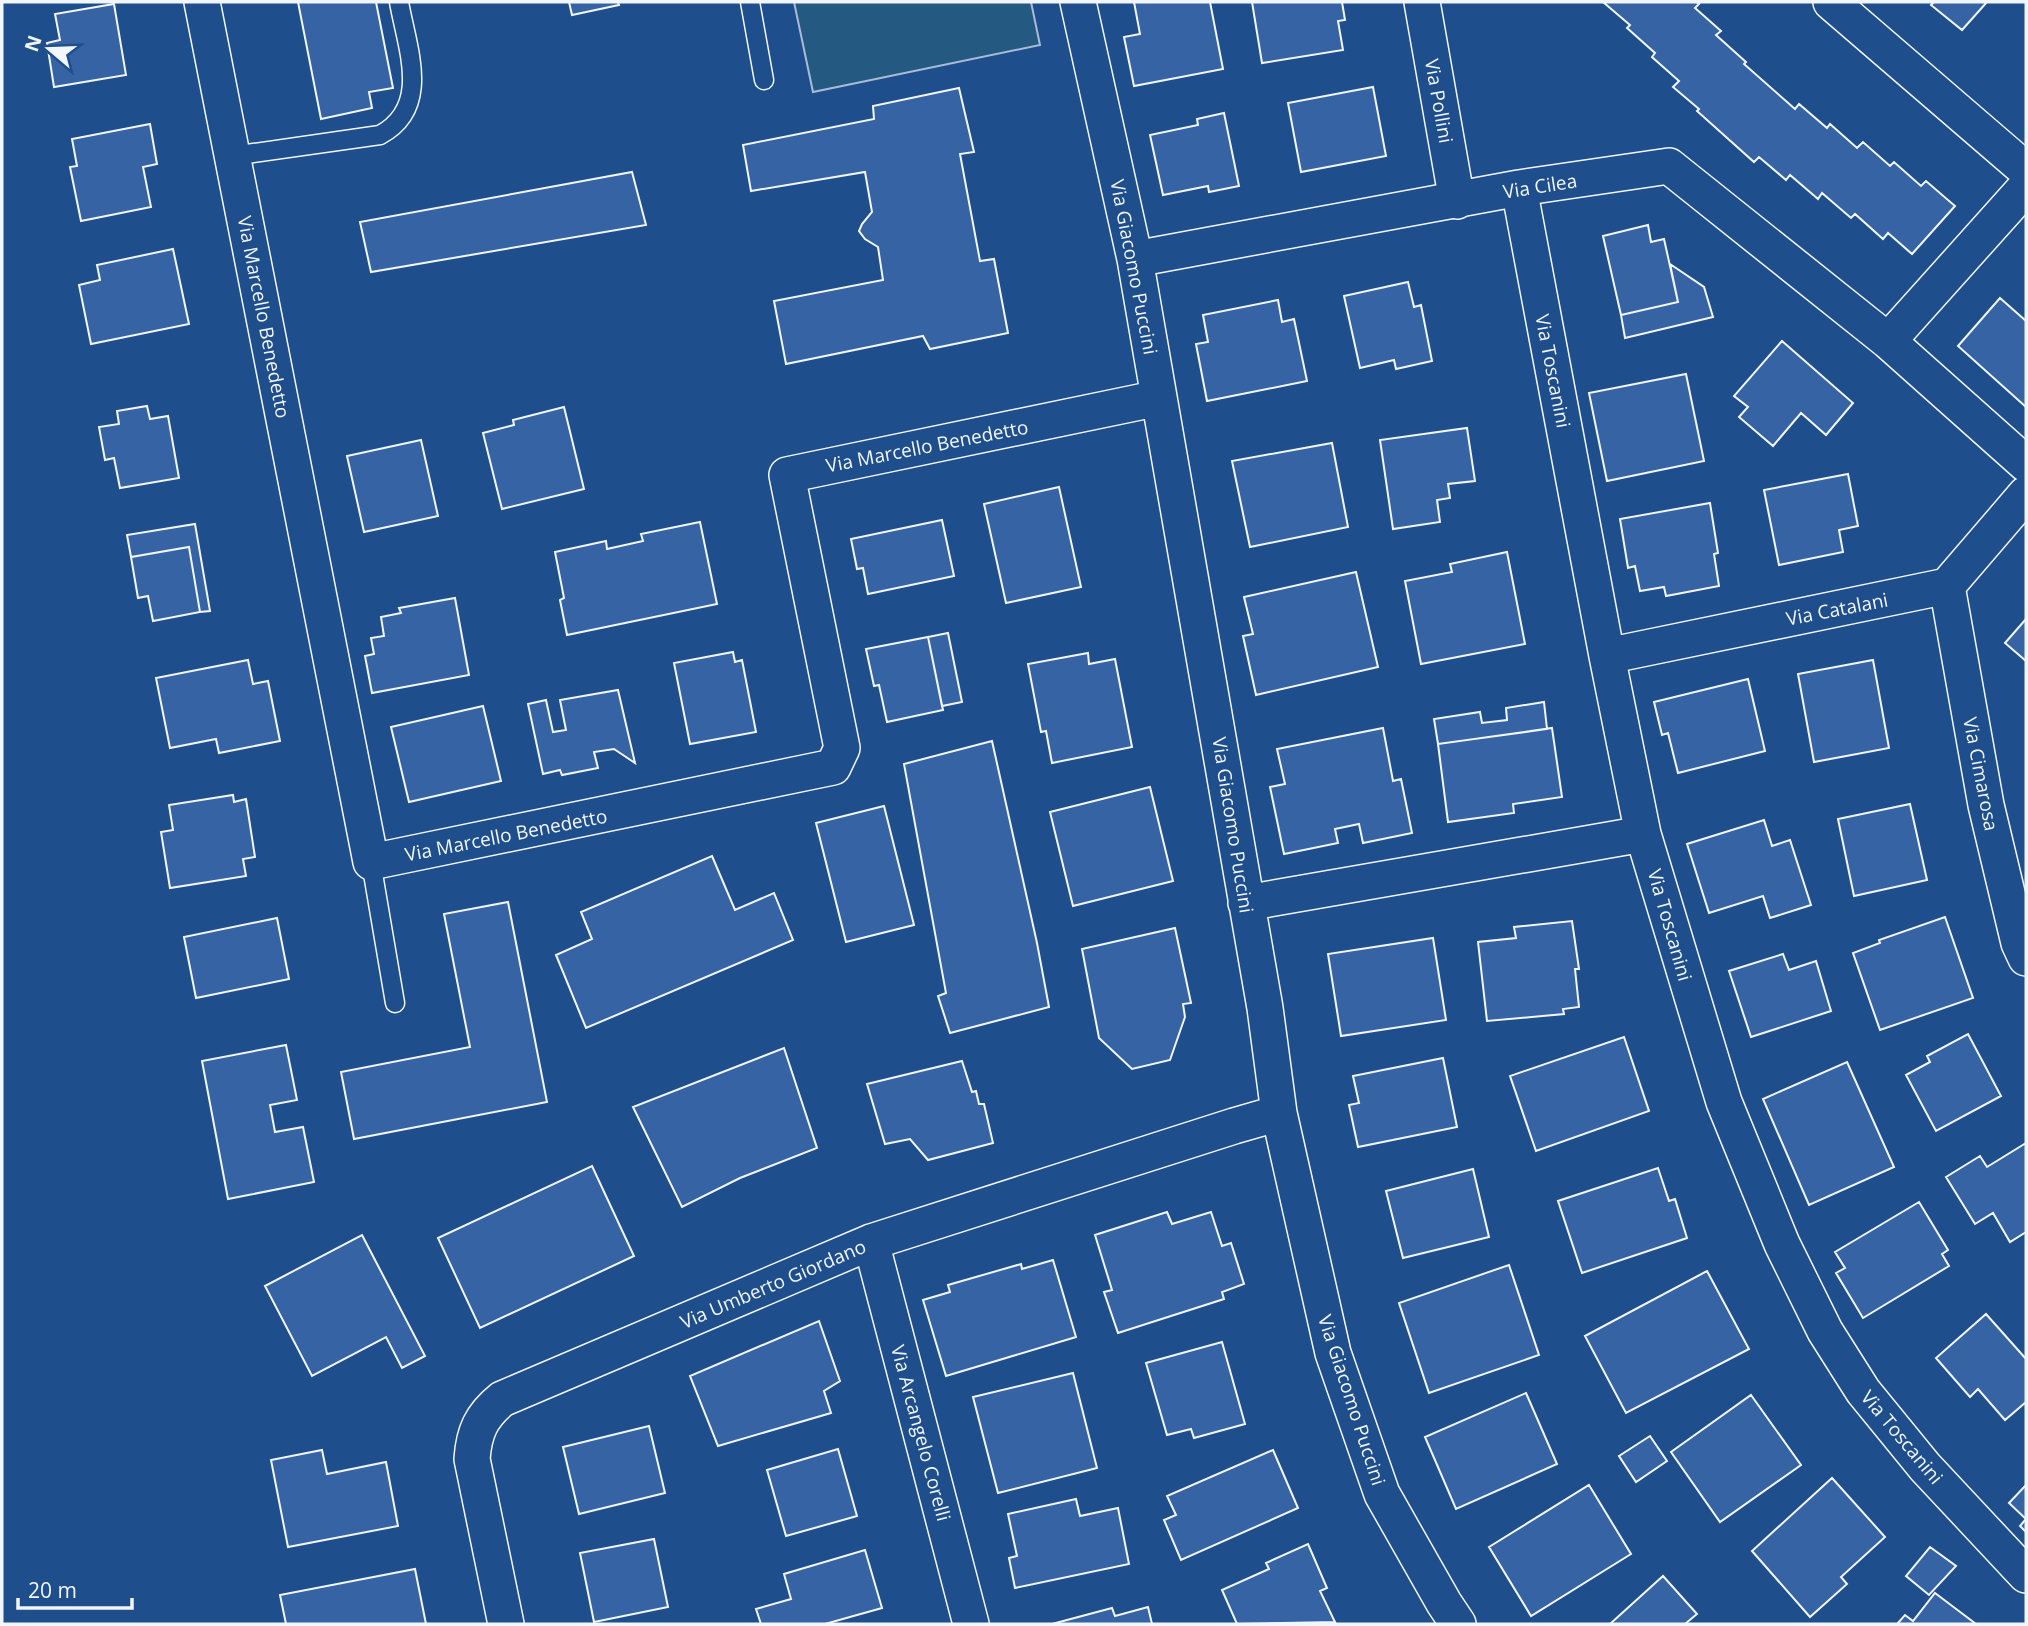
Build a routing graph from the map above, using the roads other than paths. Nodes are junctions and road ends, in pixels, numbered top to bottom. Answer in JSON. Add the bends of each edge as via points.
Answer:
{"nodes":[{"id":1,"x":202,"y":2,"type":"edge"},
{"id":2,"x":399,"y":2,"type":"edge"},
{"id":3,"x":750,"y":2,"type":"edge"},
{"id":4,"x":1078,"y":2,"type":"edge"},
{"id":5,"x":1422,"y":2,"type":"edge"},
{"id":6,"x":1831,"y":2,"type":"edge"},
{"id":7,"x":764,"y":80,"type":"dead end"},
{"id":8,"x":233,"y":156,"type":"junction"},
{"id":9,"x":2026,"y":170,"type":"edge"},
{"id":10,"x":2026,"y":187,"type":"edge"},
{"id":11,"x":1518,"y":188,"type":"junction"},
{"id":12,"x":1457,"y":201,"type":"junction"},
{"id":13,"x":1135,"y":259,"type":"junction"},
{"id":14,"x":1888,"y":341,"type":"junction"},
{"id":15,"x":1159,"y":398,"type":"junction"},
{"id":16,"x":2026,"y":464,"type":"edge"},
{"id":17,"x":2026,"y":494,"type":"edge"},
{"id":18,"x":1947,"y":586,"type":"junction"},
{"id":19,"x":1607,"y":656,"type":"junction"},
{"id":20,"x":1643,"y":834,"type":"junction"},
{"id":21,"x":371,"y":862,"type":"junction"},
{"id":22,"x":1246,"y":903,"type":"junction"},
{"id":23,"x":2026,"y":958,"type":"edge"},
{"id":24,"x":396,"y":1003,"type":"dead end"},
{"id":25,"x":1279,"y":1113,"type":"junction"},
{"id":26,"x":871,"y":1242,"type":"junction"},
{"id":27,"x":2026,"y":1575,"type":"edge"},
{"id":28,"x":506,"y":1624,"type":"edge"},
{"id":29,"x":971,"y":1624,"type":"edge"},
{"id":30,"x":1458,"y":1624,"type":"edge"}],
"edges":[{"from":1,"to":8,"type":"street","name":"Via Marcello Benedetto"},
{"from":2,"to":8,"type":"lane","via":[[413,80],[412,96],[400,121],[380,135]]},
{"from":3,"to":7,"type":"lane"},
{"from":4,"to":13,"type":"street","name":"Via Giacomo Puccini"},
{"from":5,"to":12,"type":"street","name":"Via Pollini"},
{"from":6,"to":9,"type":"street"},
{"from":8,"to":21,"type":"street","name":"Via Marcello Benedetto"},
{"from":10,"to":14,"type":"street"},
{"from":11,"to":12,"type":"street","name":"Via Cilea"},
{"from":11,"to":14,"type":"street","name":"Via Cilea","via":[[1669,166]]},
{"from":11,"to":19,"type":"street","name":"Via Toscanini"},
{"from":12,"to":13,"type":"street","name":"Via Cilea"},
{"from":13,"to":15,"type":"street","name":"Via Giacomo Puccini"},
{"from":14,"to":16,"type":"street","name":"Via Cilea"},
{"from":15,"to":21,"type":"street","name":"Via Marcello Benedetto","via":[[787,475],[842,748],[833,767]]},
{"from":15,"to":22,"type":"street","name":"Via Giacomo Puccini"},
{"from":17,"to":18,"type":"street"},
{"from":18,"to":19,"type":"street","name":"Via Catalani"},
{"from":18,"to":23,"type":"street","name":"Via Cimarosa","via":[[1986,805]]},
{"from":19,"to":20,"type":"street","name":"Via Toscanini"},
{"from":20,"to":22,"type":"street"},
{"from":20,"to":27,"type":"street","name":"Via Toscanini","via":[[1724,1102],[1782,1244],[1825,1331],[1863,1391],[1925,1467]]},
{"from":21,"to":24,"type":"lane"},
{"from":22,"to":25,"type":"street","name":"Via Giacomo Puccini"},
{"from":25,"to":26,"type":"street","name":"Via Umberto Giordano"},
{"from":25,"to":30,"type":"street","name":"Via Giacomo Puccini","via":[[1333,1353],[1382,1494]]},
{"from":26,"to":28,"type":"street","name":"Via Umberto Giordano","via":[[502,1399],[491,1408],[475,1432],[472,1459]]},
{"from":26,"to":29,"type":"street","name":"Via Arcangelo Corelli"}]}
